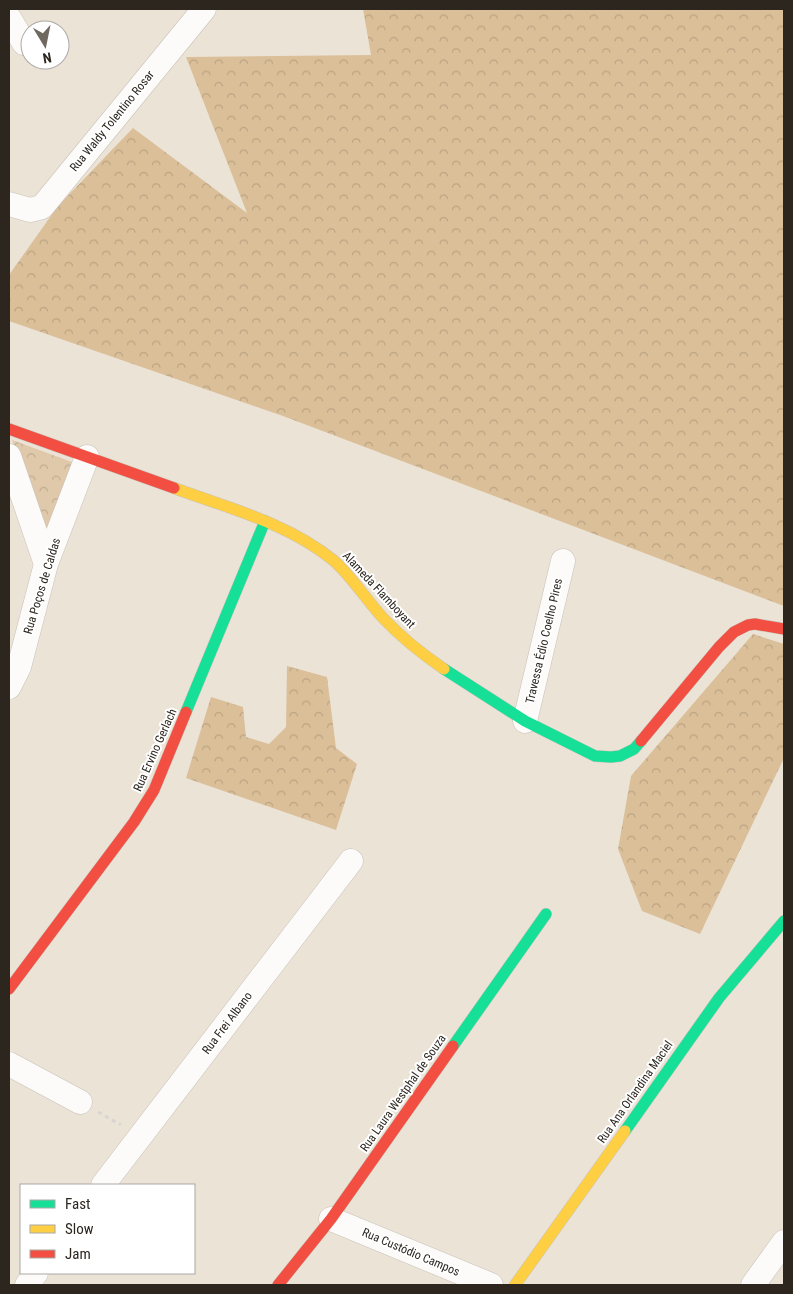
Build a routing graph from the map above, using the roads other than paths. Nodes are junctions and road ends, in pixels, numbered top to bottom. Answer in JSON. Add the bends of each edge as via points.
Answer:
{"nodes":[{"id":1,"x":204,"y":9,"type":"edge"},
{"id":2,"x":9,"y":18,"type":"edge"},
{"id":3,"x":20,"y":36,"type":"edge"},
{"id":4,"x":9,"y":204,"type":"edge"},
{"id":5,"x":9,"y":428,"type":"edge"},
{"id":6,"x":9,"y":456,"type":"edge"},
{"id":7,"x":86,"y":457,"type":"junction"},
{"id":8,"x":265,"y":521,"type":"junction"},
{"id":9,"x":563,"y":561,"type":"dead end"},
{"id":10,"x":46,"y":564,"type":"junction"},
{"id":11,"x":784,"y":629,"type":"edge"},
{"id":12,"x":9,"y":687,"type":"edge"},
{"id":13,"x":525,"y":721,"type":"junction"},
{"id":14,"x":351,"y":861,"type":"dead end"},
{"id":15,"x":546,"y":914,"type":"dead end"},
{"id":16,"x":784,"y":921,"type":"edge"},
{"id":17,"x":9,"y":989,"type":"edge"},
{"id":18,"x":9,"y":1064,"type":"edge"},
{"id":19,"x":80,"y":1102,"type":"road end"},
{"id":20,"x":104,"y":1184,"type":"edge"},
{"id":21,"x":331,"y":1219,"type":"junction"},
{"id":22,"x":784,"y":1242,"type":"edge"},
{"id":23,"x":35,"y":1274,"type":"edge"},
{"id":24,"x":27,"y":1285,"type":"edge"},
{"id":25,"x":278,"y":1285,"type":"edge"},
{"id":26,"x":491,"y":1285,"type":"edge"},
{"id":27,"x":515,"y":1285,"type":"edge"},
{"id":28,"x":753,"y":1285,"type":"edge"}],
"edges":[{"from":1,"to":4,"type":"street","name":"Rua Waldy Tolentino Rosar","via":[[42,207],[30,210]]},
{"from":2,"to":3,"type":"street"},
{"from":5,"to":7,"type":"street","name":"Alameda Flamboyant"},
{"from":6,"to":10,"type":"street"},
{"from":7,"to":8,"type":"street","name":"Alameda Flamboyant"},
{"from":7,"to":10,"type":"street","name":"Rua Poços de Caldas"},
{"from":8,"to":13,"type":"street","name":"Alameda Flamboyant","via":[[302,538],[334,561],[384,618],[422,654]]},
{"from":8,"to":17,"type":"street","name":"Rua Ervino Gerlach","via":[[154,790],[134,822]]},
{"from":9,"to":13,"type":"street","name":"Travessa Édio Coelho Pires"},
{"from":10,"to":12,"type":"street","name":"Rua Poços de Caldas","via":[[19,667]]},
{"from":11,"to":13,"type":"street","name":"Alameda Flamboyant","via":[[754,624],[742,626],[634,749],[620,756],[595,756]]},
{"from":14,"to":20,"type":"street","name":"Rua Frei Albano"},
{"from":15,"to":21,"type":"street","name":"Rua Laura Westphal de Souza"},
{"from":16,"to":27,"type":"street","name":"Rua Ana Orlandina Maciel","via":[[719,998]]},
{"from":18,"to":19,"type":"street"},
{"from":21,"to":25,"type":"street","name":"Rua Laura Westphal de Souza"},
{"from":21,"to":26,"type":"street","name":"Rua Custódio Campos"},
{"from":22,"to":28,"type":"street"},
{"from":23,"to":24,"type":"street"}]}
